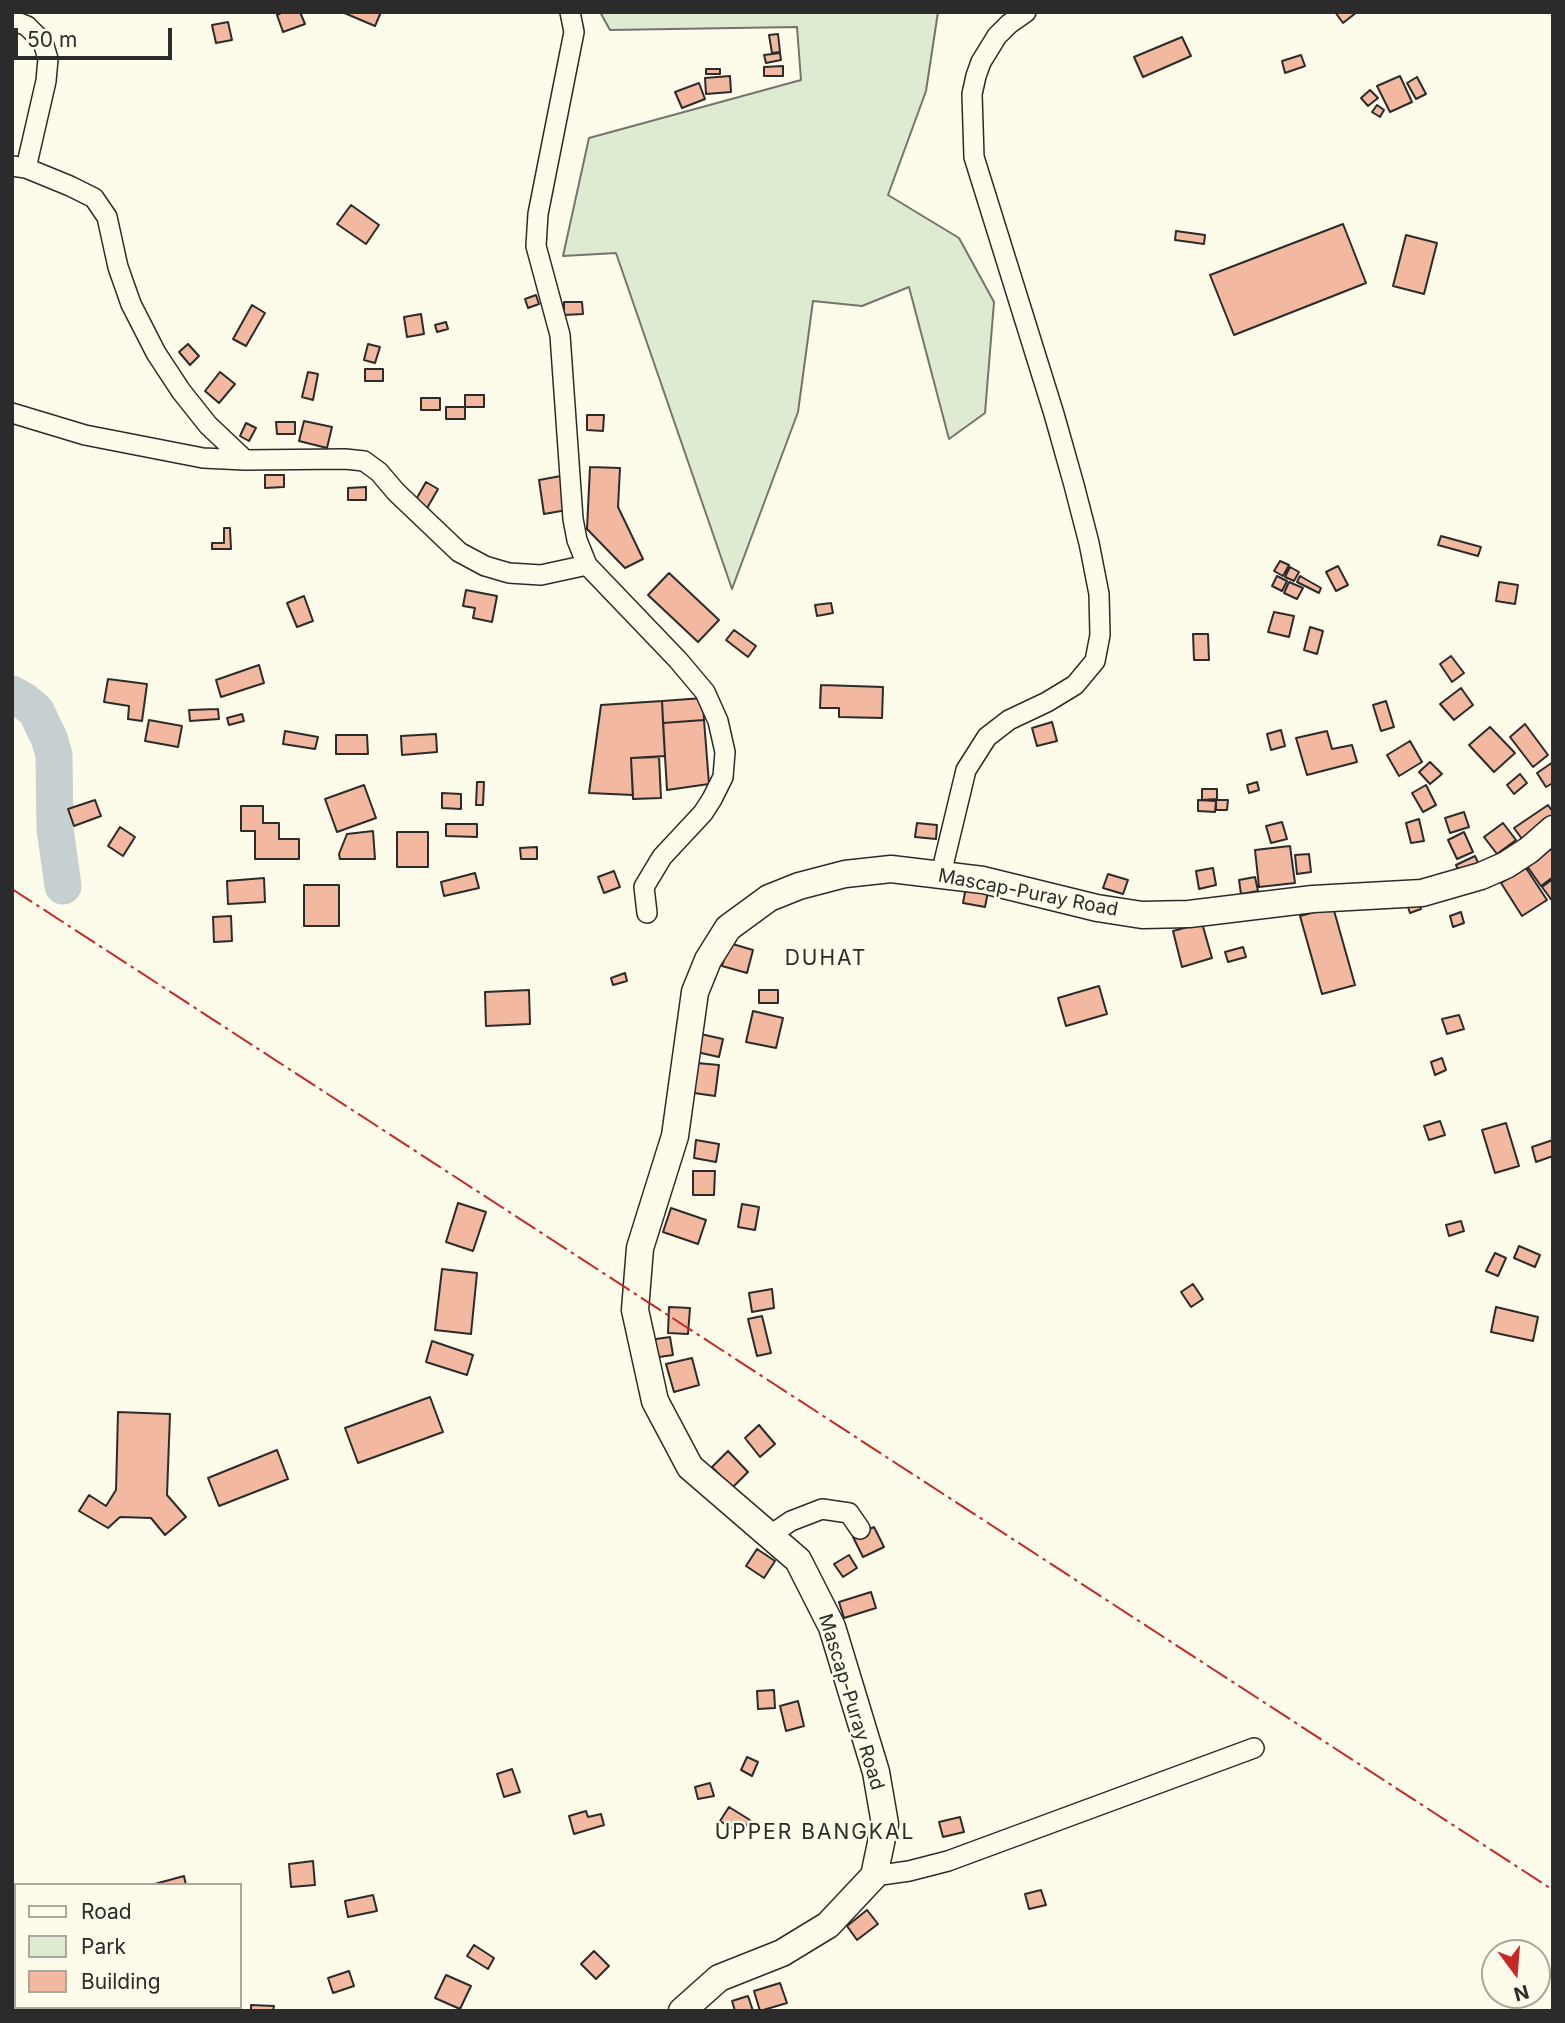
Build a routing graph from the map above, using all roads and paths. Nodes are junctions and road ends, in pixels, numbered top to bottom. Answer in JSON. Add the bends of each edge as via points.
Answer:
{"nodes":[{"id":1,"x":570,"y":12,"type":"edge"},
{"id":2,"x":1026,"y":12,"type":"edge"},
{"id":3,"x":12,"y":20,"type":"edge"},
{"id":4,"x":19,"y":167,"type":"edge"},
{"id":5,"x":12,"y":413,"type":"edge"},
{"id":6,"x":245,"y":460,"type":"junction"},
{"id":7,"x":587,"y":565,"type":"junction"},
{"id":8,"x":1553,"y":829,"type":"edge"},
{"id":9,"x":941,"y":874,"type":"junction"},
{"id":10,"x":648,"y":913,"type":"dead end"},
{"id":11,"x":860,"y":1529,"type":"dead end"},
{"id":12,"x":769,"y":1536,"type":"junction"},
{"id":13,"x":1254,"y":1748,"type":"dead end"},
{"id":14,"x":874,"y":1876,"type":"junction"},
{"id":15,"x":682,"y":2011,"type":"edge"}],
"edges":[{"from":1,"to":7,"type":"street","via":[[574,33],[538,214],[536,246],[560,335],[573,519]]},
{"from":2,"to":9,"type":"street","via":[[997,36],[979,69],[972,94],[974,157],[1086,531],[1099,594],[1100,635],[1095,661],[1074,685],[987,737],[966,769]]},
{"from":3,"to":4,"type":"street","via":[[43,41],[48,59],[46,81]]},
{"from":4,"to":6,"type":"street","via":[[94,198],[107,217],[131,304],[156,353],[208,425]]},
{"from":5,"to":6,"type":"street","via":[[145,448]]},
{"from":6,"to":7,"type":"street","via":[[364,461],[459,552],[485,566],[541,575]]},
{"from":7,"to":10,"type":"street","via":[[705,692],[725,752],[723,777],[712,799],[662,857],[644,887]]},
{"from":8,"to":9,"type":"street","name":"Mascap-Puray Road","via":[[1506,865],[1422,892],[1189,914],[1142,915]]},
{"from":9,"to":12,"type":"street","name":"Mascap-Puray Road","via":[[891,869],[845,874],[769,898],[728,928],[695,992],[675,1136],[640,1248],[635,1310],[654,1401],[690,1467]]},
{"from":11,"to":12,"type":"street","via":[[849,1513],[822,1509]]},
{"from":12,"to":14,"type":"street","name":"Mascap-Puray Road","via":[[798,1560],[832,1627],[876,1772],[885,1824]]},
{"from":13,"to":14,"type":"street","via":[[948,1861]]},
{"from":14,"to":15,"type":"street","via":[[828,1925],[782,1953],[719,1978]]}]}
